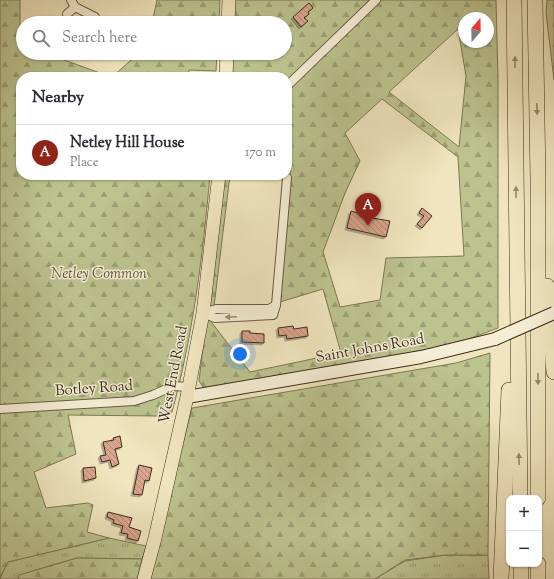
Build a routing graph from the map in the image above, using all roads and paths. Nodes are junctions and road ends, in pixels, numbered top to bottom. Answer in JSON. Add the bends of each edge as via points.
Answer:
{"nodes":[{"id":1,"x":229,"y":0,"type":"edge"},
{"id":2,"x":376,"y":0,"type":"edge"},
{"id":3,"x":514,"y":0,"type":"edge"},
{"id":4,"x":535,"y":0,"type":"edge"},
{"id":5,"x":73,"y":3,"type":"edge"},
{"id":6,"x":67,"y":14,"type":"dead end"},
{"id":7,"x":92,"y":16,"type":"edge"},
{"id":8,"x":228,"y":16,"type":"edge"},
{"id":9,"x":227,"y":60,"type":"edge"},
{"id":10,"x":226,"y":72,"type":"edge"},
{"id":11,"x":292,"y":81,"type":"edge"},
{"id":12,"x":538,"y":179,"type":"junction"},
{"id":13,"x":218,"y":180,"type":"edge"},
{"id":14,"x":287,"y":180,"type":"edge"},
{"id":15,"x":516,"y":218,"type":"junction"},
{"id":16,"x":203,"y":313,"type":"junction"},
{"id":17,"x":554,"y":313,"type":"edge"},
{"id":18,"x":554,"y":372,"type":"edge"},
{"id":19,"x":188,"y":392,"type":"junction"},
{"id":20,"x":0,"y":409,"type":"edge"},
{"id":21,"x":520,"y":495,"type":"edge"},
{"id":22,"x":538,"y":495,"type":"edge"},
{"id":23,"x":521,"y":567,"type":"edge"},
{"id":24,"x":538,"y":567,"type":"edge"},
{"id":25,"x":144,"y":579,"type":"edge"},
{"id":26,"x":501,"y":579,"type":"edge"},
{"id":27,"x":521,"y":579,"type":"edge"},
{"id":28,"x":538,"y":579,"type":"edge"}],
"edges":[{"from":1,"to":8,"type":"main road"},
{"from":2,"to":11,"type":"street"},
{"from":15,"to":3,"type":"highway","one_way":true},
{"from":4,"to":12,"type":"highway","one_way":true},
{"from":5,"to":6,"type":"street"},
{"from":5,"to":7,"type":"street"},
{"from":9,"to":10,"type":"main road"},
{"from":12,"to":18,"type":"highway"},
{"from":12,"to":22,"type":"highway","one_way":true},
{"from":13,"to":16,"type":"main road","name":"West End Road"},
{"from":14,"to":16,"type":"street","via":[[276,305],[269,310],[216,310]]},
{"from":21,"to":15,"type":"highway","one_way":true},
{"from":15,"to":26,"type":"highway"},
{"from":16,"to":19,"type":"main road","name":"West End Road"},
{"from":17,"to":19,"type":"main road","name":"Saint Johns Road","bridge":true,"via":[[496,339],[421,357]]},
{"from":19,"to":20,"type":"street","name":"Botley Road","via":[[173,386],[134,401]]},
{"from":19,"to":25,"type":"main road","name":"West End Road"},
{"from":23,"to":27,"type":"highway"},
{"from":24,"to":28,"type":"highway"}]}
